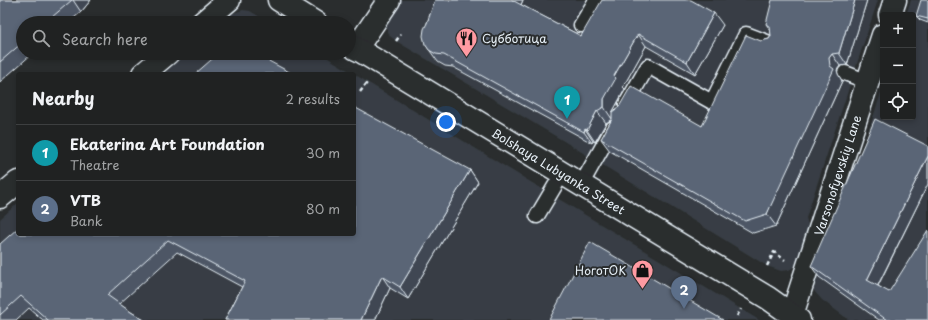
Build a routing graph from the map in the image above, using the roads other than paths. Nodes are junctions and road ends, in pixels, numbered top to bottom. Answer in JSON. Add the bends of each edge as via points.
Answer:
{"nodes":[{"id":1,"x":229,"y":0,"type":"edge"},
{"id":2,"x":280,"y":0,"type":"edge"},
{"id":3,"x":389,"y":0,"type":"edge"},
{"id":4,"x":596,"y":0,"type":"edge"},
{"id":5,"x":895,"y":0,"type":"edge"},
{"id":6,"x":891,"y":12,"type":"edge"},
{"id":7,"x":210,"y":16,"type":"edge"},
{"id":8,"x":305,"y":16,"type":"edge"},
{"id":9,"x":581,"y":25,"type":"dead end"},
{"id":10,"x":356,"y":42,"type":"edge"},
{"id":11,"x":772,"y":44,"type":"edge"},
{"id":12,"x":880,"y":45,"type":"edge"},
{"id":13,"x":356,"y":48,"type":"edge"},
{"id":14,"x":160,"y":60,"type":"edge"},
{"id":15,"x":145,"y":72,"type":"edge"},
{"id":16,"x":845,"y":72,"type":"dead end"},
{"id":17,"x":868,"y":82,"type":"junction"},
{"id":18,"x":620,"y":115,"type":"edge"},
{"id":19,"x":613,"y":127,"type":"edge"},
{"id":20,"x":562,"y":174,"type":"junction"},
{"id":21,"x":16,"y":184,"type":"edge"},
{"id":22,"x":581,"y":185,"type":"junction"},
{"id":23,"x":0,"y":197,"type":"edge"},
{"id":24,"x":537,"y":216,"type":"dead end"},
{"id":25,"x":795,"y":317,"type":"edge"}],
"edges":[{"from":1,"to":7,"type":"main road"},
{"from":2,"to":8,"type":"main road"},
{"from":3,"to":10,"type":"main road"},
{"from":4,"to":9,"type":"lane"},
{"from":5,"to":6,"type":"main road"},
{"from":11,"to":18,"type":"lane","via":[[746,34],[712,102],[648,66]]},
{"from":12,"to":17,"type":"main road","name":"Varsonofyevskiy Lane"},
{"from":13,"to":20,"type":"main road","name":"Bolshaya Lubyanka Street"},
{"from":14,"to":15,"type":"main road"},
{"from":16,"to":17,"type":"lane"},
{"from":17,"to":25,"type":"main road","name":"Varsonofyevskiy Lane"},
{"from":19,"to":22,"type":"lane"},
{"from":20,"to":22,"type":"main road","name":"Bolshaya Lubyanka Street"},
{"from":20,"to":24,"type":"lane"},
{"from":21,"to":23,"type":"main road"},
{"from":22,"to":25,"type":"main road","name":"Bolshaya Lubyanka Street"}]}
